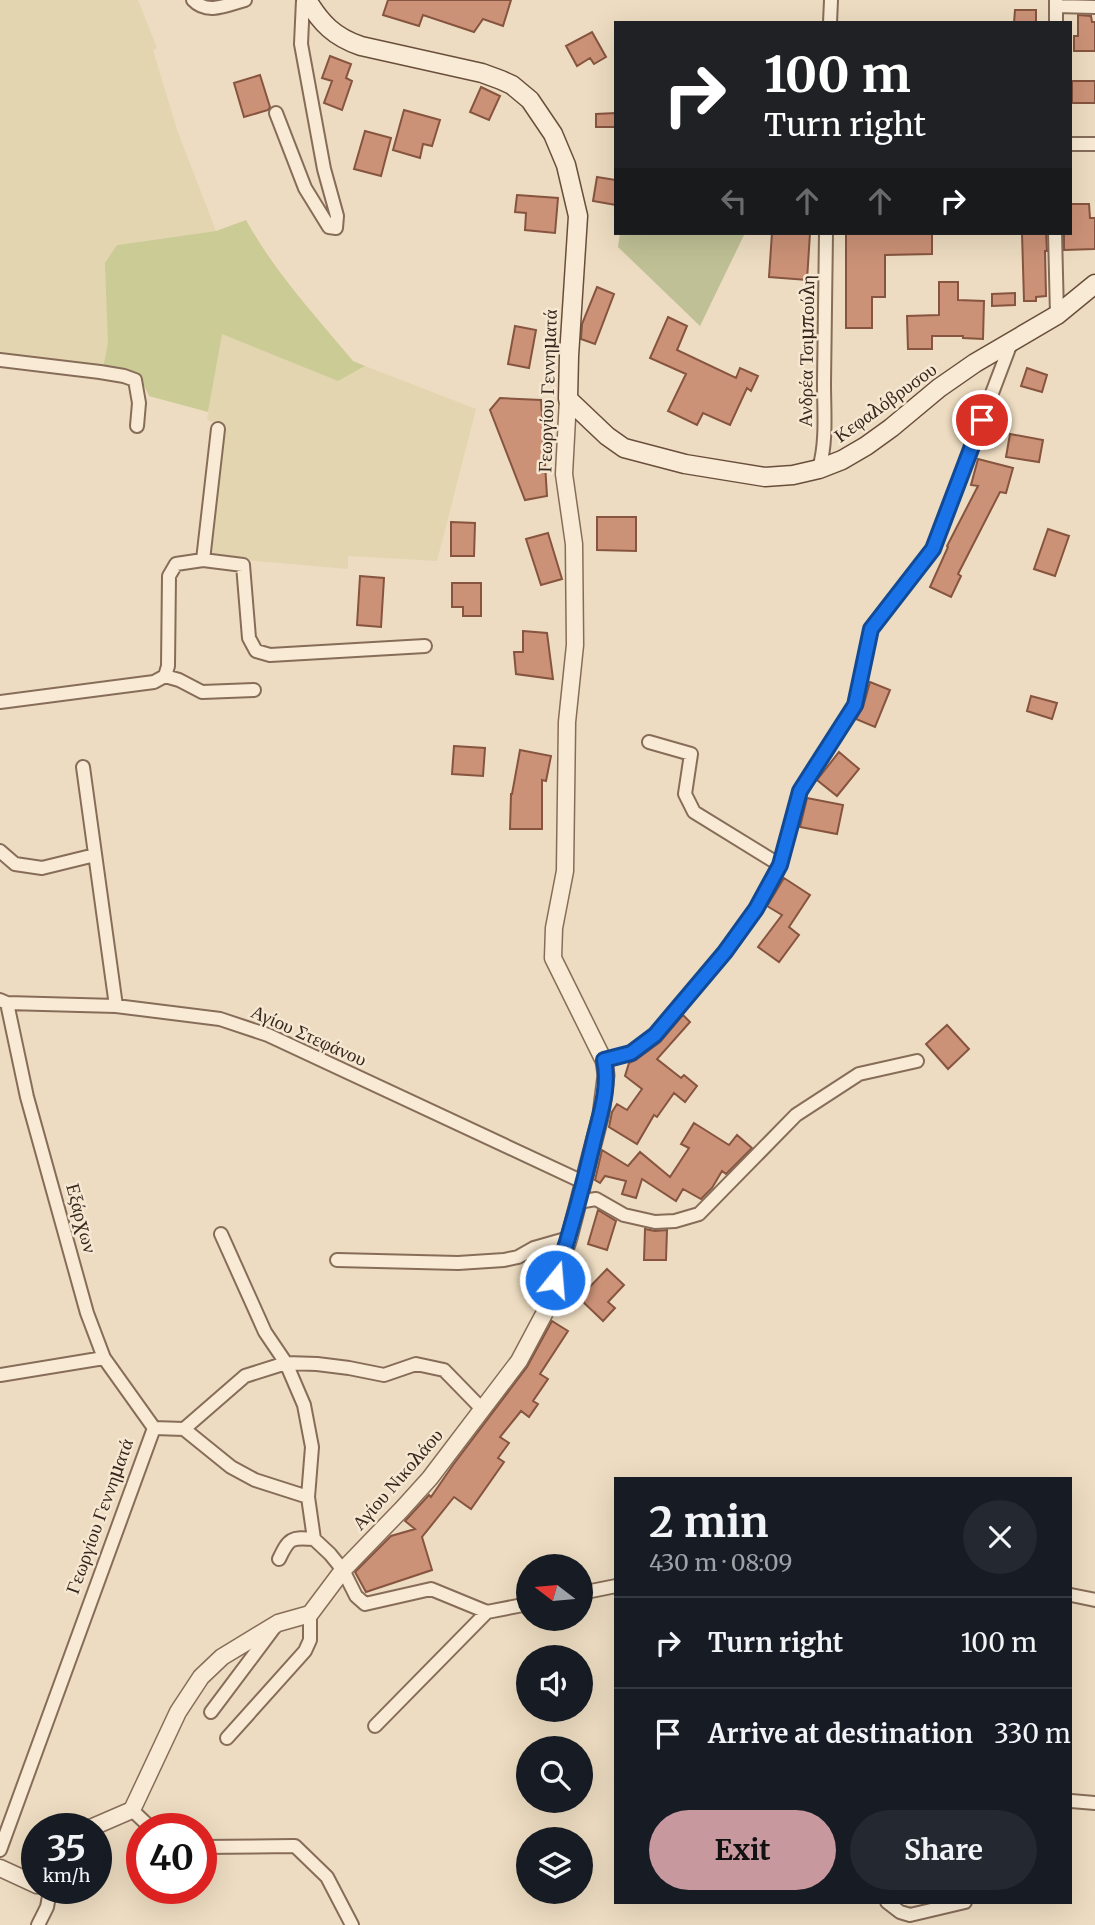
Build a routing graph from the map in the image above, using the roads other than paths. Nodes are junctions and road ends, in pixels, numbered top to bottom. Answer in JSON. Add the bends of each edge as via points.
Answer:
{"nodes":[{"id":1,"x":193,"y":0,"type":"edge"},
{"id":2,"x":245,"y":0,"type":"edge"},
{"id":3,"x":305,"y":0,"type":"edge"},
{"id":4,"x":831,"y":0,"type":"edge"},
{"id":5,"x":1056,"y":3,"type":"edge"},
{"id":6,"x":1095,"y":7,"type":"edge"},
{"id":7,"x":830,"y":21,"type":"edge"},
{"id":8,"x":1056,"y":21,"type":"edge"},
{"id":9,"x":276,"y":113,"type":"dead end"},
{"id":10,"x":1072,"y":144,"type":"edge"},
{"id":11,"x":1095,"y":144,"type":"edge"},
{"id":12,"x":827,"y":235,"type":"edge"},
{"id":13,"x":1055,"y":235,"type":"edge"},
{"id":14,"x":1095,"y":284,"type":"edge"},
{"id":15,"x":1057,"y":315,"type":"junction"},
{"id":16,"x":1011,"y":343,"type":"junction"},
{"id":17,"x":0,"y":360,"type":"edge"},
{"id":18,"x":568,"y":399,"type":"junction"},
{"id":19,"x":136,"y":426,"type":"dead end"},
{"id":20,"x":218,"y":429,"type":"dead end"},
{"id":21,"x":819,"y":469,"type":"junction"},
{"id":22,"x":203,"y":560,"type":"junction"},
{"id":23,"x":425,"y":646,"type":"dead end"},
{"id":24,"x":165,"y":676,"type":"junction"},
{"id":25,"x":254,"y":690,"type":"dead end"},
{"id":26,"x":0,"y":702,"type":"edge"},
{"id":27,"x":649,"y":742,"type":"dead end"},
{"id":28,"x":83,"y":767,"type":"dead end"},
{"id":29,"x":0,"y":852,"type":"edge"},
{"id":30,"x":95,"y":855,"type":"junction"},
{"id":31,"x":780,"y":865,"type":"junction"},
{"id":32,"x":4,"y":1001,"type":"edge"},
{"id":33,"x":116,"y":1006,"type":"junction"},
{"id":34,"x":604,"y":1060,"type":"junction"},
{"id":35,"x":917,"y":1061,"type":"dead end"},
{"id":36,"x":583,"y":1182,"type":"junction"},
{"id":37,"x":578,"y":1202,"type":"junction"},
{"id":38,"x":221,"y":1234,"type":"dead end"},
{"id":39,"x":569,"y":1238,"type":"junction"},
{"id":40,"x":337,"y":1261,"type":"dead end"},
{"id":41,"x":104,"y":1358,"type":"junction"},
{"id":42,"x":286,"y":1363,"type":"junction"},
{"id":43,"x":0,"y":1375,"type":"edge"},
{"id":44,"x":483,"y":1410,"type":"junction"},
{"id":45,"x":154,"y":1428,"type":"junction"},
{"id":46,"x":184,"y":1429,"type":"junction"},
{"id":47,"x":308,"y":1497,"type":"junction"},
{"id":48,"x":314,"y":1539,"type":"junction"},
{"id":49,"x":279,"y":1559,"type":"dead end"},
{"id":50,"x":343,"y":1570,"type":"junction"},
{"id":51,"x":614,"y":1586,"type":"edge"},
{"id":52,"x":593,"y":1591,"type":"edge"},
{"id":53,"x":1072,"y":1595,"type":"edge"},
{"id":54,"x":1095,"y":1600,"type":"edge"},
{"id":55,"x":516,"y":1606,"type":"edge"},
{"id":56,"x":486,"y":1612,"type":"junction"},
{"id":57,"x":310,"y":1614,"type":"junction"},
{"id":58,"x":278,"y":1623,"type":"junction"},
{"id":59,"x":211,"y":1712,"type":"dead end"},
{"id":60,"x":375,"y":1726,"type":"dead end"},
{"id":61,"x":227,"y":1738,"type":"dead end"},
{"id":62,"x":1072,"y":1801,"type":"edge"},
{"id":63,"x":1095,"y":1803,"type":"edge"},
{"id":64,"x":132,"y":1810,"type":"junction"},
{"id":65,"x":135,"y":1813,"type":"edge"},
{"id":66,"x":112,"y":1819,"type":"edge"},
{"id":67,"x":217,"y":1847,"type":"edge"},
{"id":68,"x":0,"y":1850,"type":"edge"},
{"id":69,"x":0,"y":1868,"type":"edge"},
{"id":70,"x":21,"y":1877,"type":"edge"},
{"id":71,"x":47,"y":1904,"type":"edge"},
{"id":72,"x":890,"y":1904,"type":"edge"},
{"id":73,"x":957,"y":1904,"type":"edge"},
{"id":74,"x":38,"y":1925,"type":"edge"},
{"id":75,"x":352,"y":1925,"type":"edge"}],
"edges":[{"from":1,"to":2,"type":"street","via":[[212,10]]},
{"from":3,"to":9,"type":"street","via":[[301,44],[336,228],[329,227],[309,195]]},
{"from":3,"to":18,"type":"main road","name":"Γεωργίου Γεννηματά","via":[[325,25],[345,40],[501,80],[524,94],[542,115],[566,165],[578,216]]},
{"from":4,"to":7,"type":"street"},
{"from":5,"to":6,"type":"street"},
{"from":5,"to":8,"type":"street"},
{"from":10,"to":11,"type":"street"},
{"from":12,"to":21,"type":"street","name":"Ανδρέα Τσιμπούλη","via":[[825,429]]},
{"from":13,"to":15,"type":"street"},
{"from":14,"to":15,"type":"main road","name":"Κεφαλόβρυσου"},
{"from":15,"to":16,"type":"main road","name":"Κεφαλόβρυσου"},
{"from":16,"to":21,"type":"main road","name":"Κεφαλόβρυσου","via":[[939,388],[866,446]]},
{"from":16,"to":31,"type":"street","via":[[933,549],[871,629],[855,705],[800,791]]},
{"from":17,"to":19,"type":"street","via":[[135,380]]},
{"from":18,"to":21,"type":"main road","name":"Κεφαλόβρυσου","via":[[607,436],[624,448],[645,454],[765,477]]},
{"from":18,"to":34,"type":"street","name":"Γεωργίου Γεννηματά","via":[[564,474],[574,544],[575,645],[567,722],[565,871],[553,958]]},
{"from":20,"to":22,"type":"street"},
{"from":22,"to":23,"type":"street","via":[[243,565],[249,638],[256,651],[270,655]]},
{"from":22,"to":24,"type":"street","via":[[176,564],[169,576]]},
{"from":24,"to":25,"type":"street","via":[[202,692]]},
{"from":24,"to":26,"type":"street","via":[[154,682]]},
{"from":27,"to":31,"type":"street","via":[[691,754],[685,794],[694,812]]},
{"from":28,"to":30,"type":"street"},
{"from":29,"to":30,"type":"street","via":[[15,864],[42,868]]},
{"from":30,"to":33,"type":"street"},
{"from":31,"to":34,"type":"street","via":[[725,952],[655,1035],[631,1053]]},
{"from":32,"to":33,"type":"street","name":"Αγίου Στεφάνου"},
{"from":32,"to":41,"type":"street","name":"Εξάρχων","via":[[87,1313]]},
{"from":33,"to":36,"type":"street","name":"Αγίου Στεφάνου","via":[[220,1019],[268,1035]]},
{"from":34,"to":36,"type":"street","name":"Αγίου Νικολάου","via":[[604,1094]]},
{"from":35,"to":37,"type":"street","via":[[859,1073],[796,1115],[699,1214],[655,1222],[624,1215],[596,1199]]},
{"from":36,"to":37,"type":"street","name":"Αγίου Νικολάου"},
{"from":37,"to":39,"type":"street","name":"Αγίου Νικολάου"},
{"from":38,"to":42,"type":"street","via":[[265,1332]]},
{"from":39,"to":40,"type":"street","via":[[505,1260]]},
{"from":39,"to":44,"type":"street","name":"Αγίου Νικολάου","via":[[532,1339]]},
{"from":41,"to":43,"type":"street"},
{"from":41,"to":45,"type":"street","name":"Εξάρχων"},
{"from":42,"to":44,"type":"street","via":[[384,1376],[416,1364],[444,1370]]},
{"from":42,"to":46,"type":"street","via":[[245,1376]]},
{"from":42,"to":47,"type":"street","via":[[304,1405],[312,1447]]},
{"from":44,"to":50,"type":"street","name":"Αγίου Νικολάου","via":[[430,1478]]},
{"from":45,"to":46,"type":"street","name":"Γεωργίου Γεννηματά"},
{"from":45,"to":68,"type":"street","name":"Γεωργίου Γεννηματά"},
{"from":46,"to":47,"type":"street","via":[[231,1467]]},
{"from":47,"to":48,"type":"street"},
{"from":48,"to":49,"type":"street","via":[[296,1537],[287,1542]]},
{"from":48,"to":50,"type":"street"},
{"from":50,"to":56,"type":"street","via":[[365,1604],[430,1588]]},
{"from":50,"to":57,"type":"street","name":"Αγίου Νικολάου"},
{"from":51,"to":52,"type":"street"},
{"from":53,"to":54,"type":"street"},
{"from":55,"to":56,"type":"street"},
{"from":56,"to":60,"type":"street"},
{"from":57,"to":58,"type":"street"},
{"from":57,"to":61,"type":"street","via":[[305,1651]]},
{"from":58,"to":59,"type":"street"},
{"from":58,"to":64,"type":"street","via":[[222,1657],[201,1677],[177,1712]]},
{"from":62,"to":63,"type":"street"},
{"from":64,"to":65,"type":"street"},
{"from":64,"to":66,"type":"street"},
{"from":67,"to":75,"type":"street","via":[[295,1846],[327,1877]]},
{"from":69,"to":70,"type":"street"},
{"from":71,"to":74,"type":"street"},
{"from":72,"to":73,"type":"street","via":[[910,1915]]}]}
